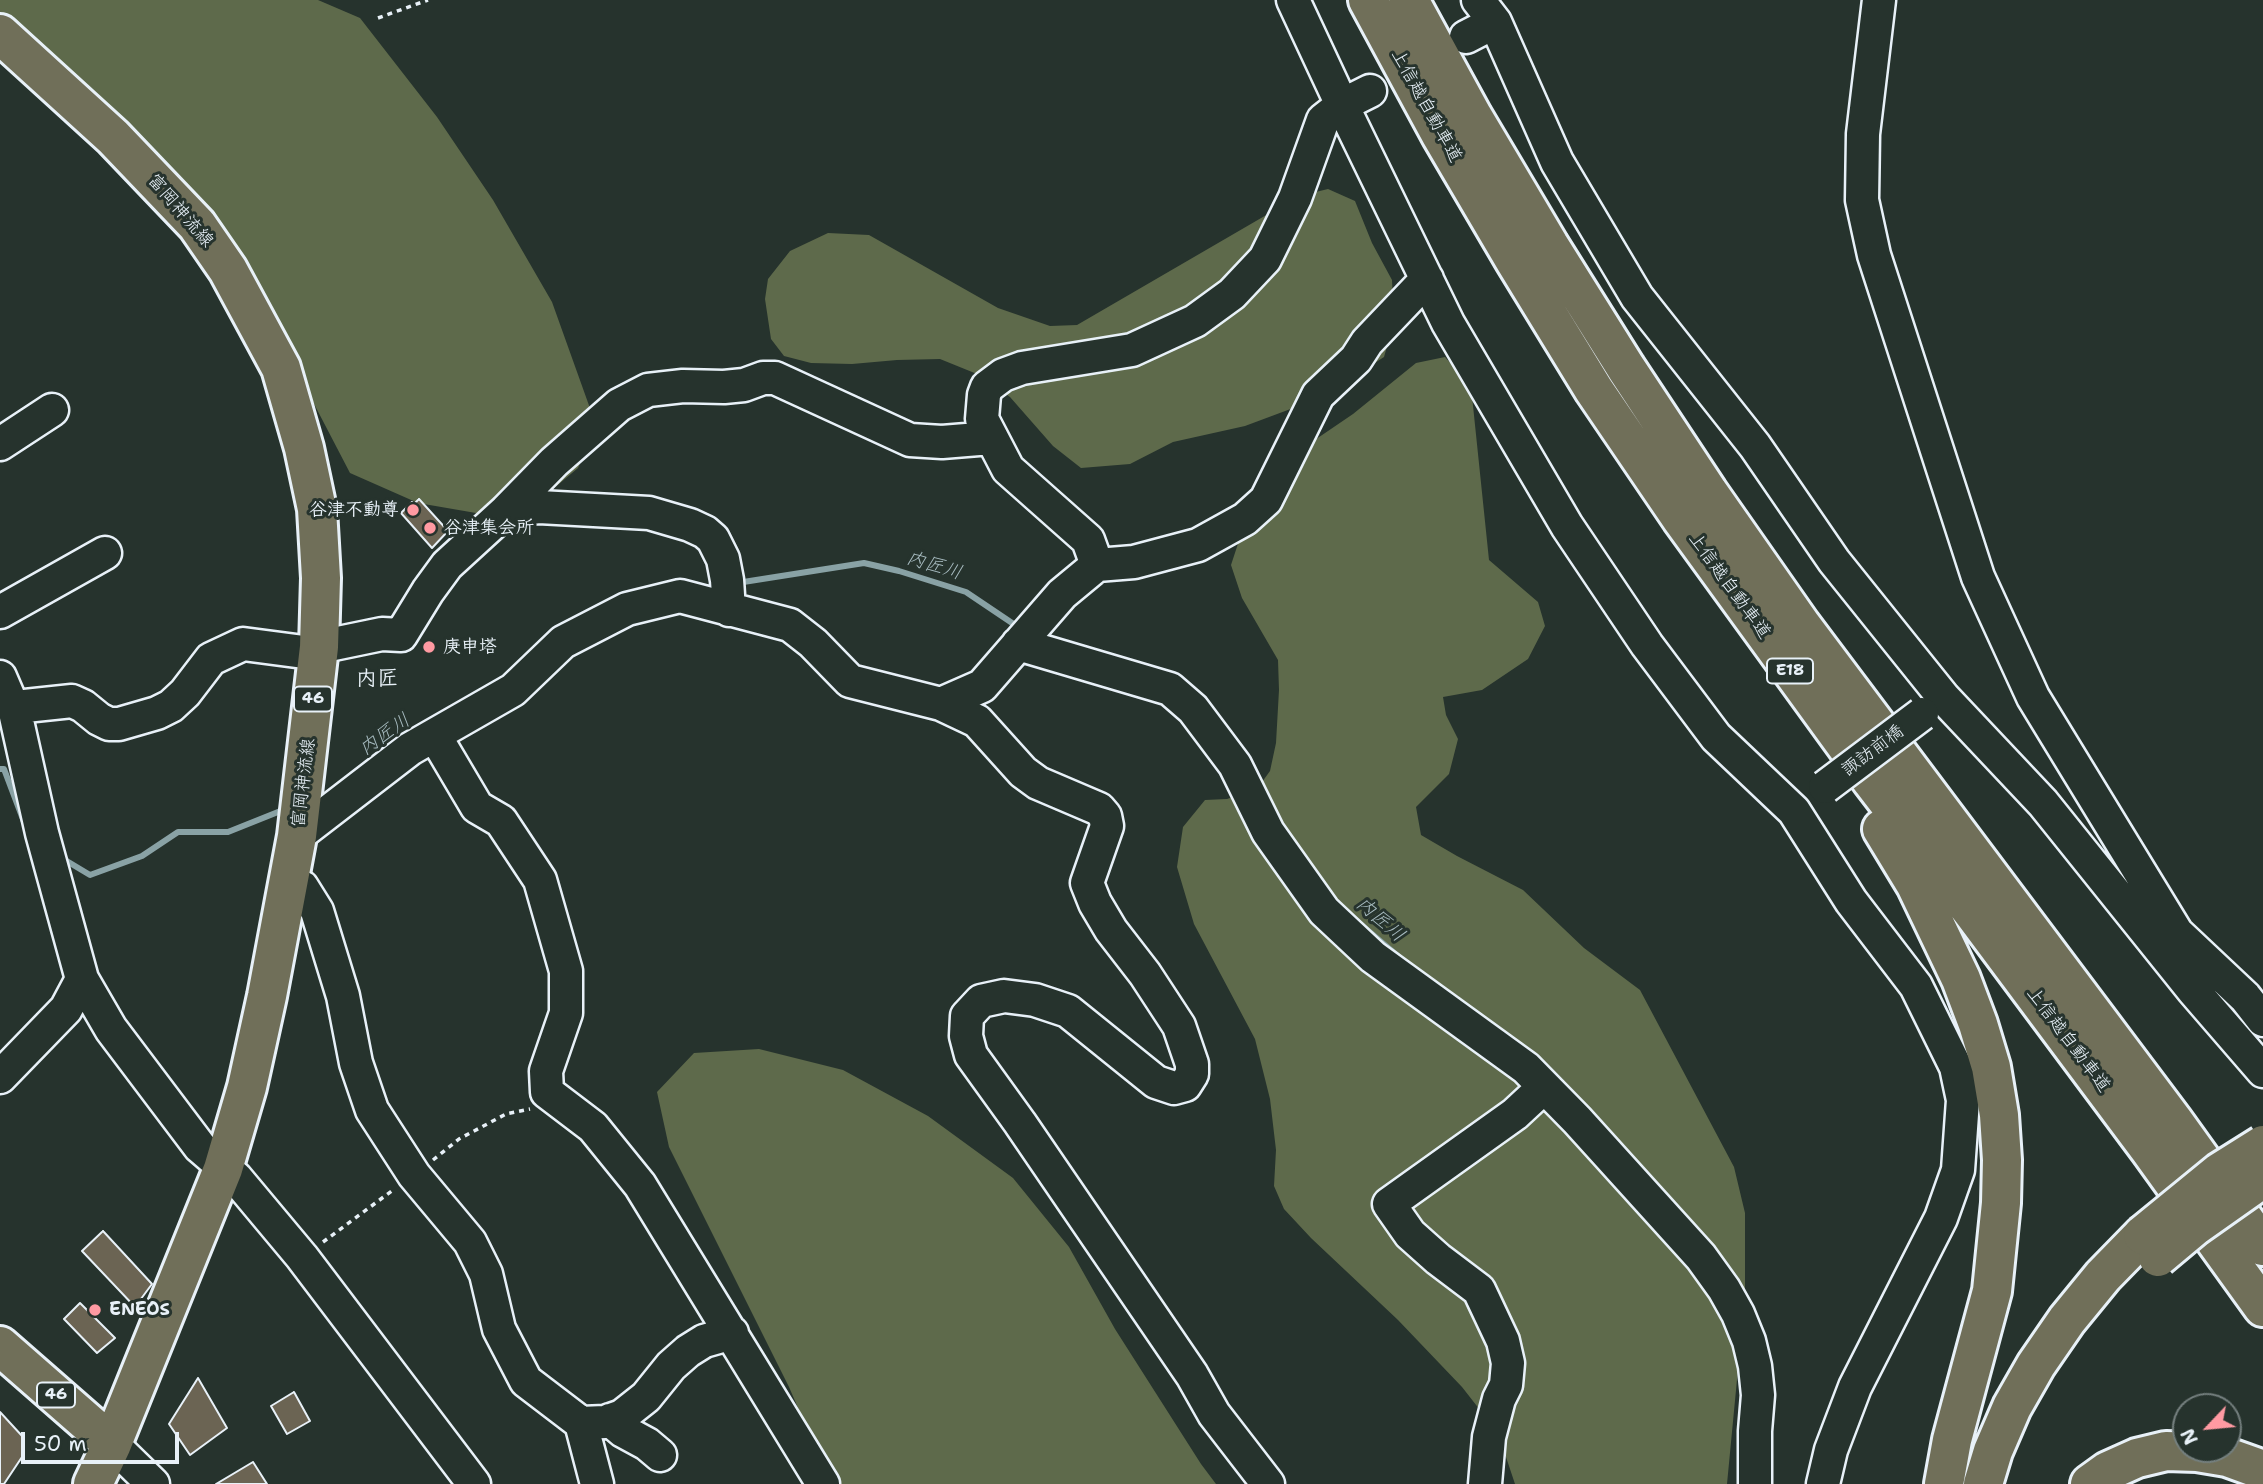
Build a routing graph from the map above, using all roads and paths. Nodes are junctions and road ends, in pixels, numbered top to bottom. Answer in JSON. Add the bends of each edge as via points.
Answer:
{"nodes":[{"id":1,"x":428,"y":0,"type":"edge"},
{"id":2,"x":1293,"y":0,"type":"edge"},
{"id":3,"x":1368,"y":0,"type":"edge"},
{"id":4,"x":1409,"y":0,"type":"edge"},
{"id":5,"x":1880,"y":0,"type":"edge"},
{"id":6,"x":1487,"y":11,"type":"edge"},
{"id":7,"x":378,"y":18,"type":"dead end"},
{"id":8,"x":0,"y":34,"type":"edge"},
{"id":9,"x":1466,"y":37,"type":"dead end"},
{"id":10,"x":1370,"y":90,"type":"dead end"},
{"id":11,"x":1342,"y":105,"type":"junction"},
{"id":12,"x":1427,"y":279,"type":"junction"},
{"id":13,"x":1594,"y":390,"type":"junction"},
{"id":14,"x":51,"y":410,"type":"dead end"},
{"id":15,"x":990,"y":438,"type":"junction"},
{"id":16,"x":0,"y":444,"type":"edge"},
{"id":17,"x":506,"y":511,"type":"junction"},
{"id":18,"x":105,"y":553,"type":"dead end"},
{"id":19,"x":1097,"y":565,"type":"junction"},
{"id":20,"x":729,"y":610,"type":"junction"},
{"id":21,"x":0,"y":612,"type":"edge"},
{"id":22,"x":1018,"y":644,"type":"junction"},
{"id":23,"x":319,"y":650,"type":"junction"},
{"id":24,"x":0,"y":677,"type":"edge"},
{"id":25,"x":941,"y":704,"type":"junction"},
{"id":26,"x":1933,"y":706,"type":"junction"},
{"id":27,"x":15,"y":712,"type":"junction"},
{"id":28,"x":435,"y":736,"type":"junction"},
{"id":29,"x":1794,"y":811,"type":"junction"},
{"id":30,"x":298,"y":836,"type":"junction"},
{"id":31,"x":289,"y":882,"type":"junction"},
{"id":32,"x":2000,"y":891,"type":"junction"},
{"id":33,"x":82,"y":979,"type":"junction"},
{"id":34,"x":2263,"y":1020,"type":"edge"},
{"id":35,"x":2263,"y":1070,"type":"edge"},
{"id":36,"x":0,"y":1077,"type":"edge"},
{"id":37,"x":1544,"y":1087,"type":"junction"},
{"id":38,"x":2263,"y":1145,"type":"edge"},
{"id":39,"x":223,"y":1169,"type":"junction"},
{"id":40,"x":2263,"y":1178,"type":"edge"},
{"id":41,"x":2263,"y":1206,"type":"edge"},
{"id":42,"x":2150,"y":1246,"type":"junction"},
{"id":43,"x":2263,"y":1246,"type":"edge"},
{"id":44,"x":2263,"y":1307,"type":"edge"},
{"id":45,"x":732,"y":1333,"type":"junction"},
{"id":46,"x":0,"y":1346,"type":"edge"},
{"id":47,"x":596,"y":1422,"type":"junction"},
{"id":48,"x":112,"y":1444,"type":"junction"},
{"id":49,"x":660,"y":1455,"type":"dead end"},
{"id":50,"x":2263,"y":1470,"type":"edge"},
{"id":51,"x":93,"y":1484,"type":"edge"},
{"id":52,"x":153,"y":1484,"type":"edge"},
{"id":53,"x":474,"y":1484,"type":"edge"},
{"id":54,"x":597,"y":1484,"type":"edge"},
{"id":55,"x":823,"y":1484,"type":"edge"},
{"id":56,"x":1268,"y":1484,"type":"edge"},
{"id":57,"x":1485,"y":1484,"type":"edge"},
{"id":58,"x":1755,"y":1484,"type":"edge"},
{"id":59,"x":1823,"y":1484,"type":"edge"},
{"id":60,"x":1944,"y":1484,"type":"edge"},
{"id":61,"x":1983,"y":1484,"type":"edge"},
{"id":62,"x":2007,"y":1484,"type":"edge"},
{"id":63,"x":2090,"y":1484,"type":"edge"}],
"edges":[{"from":1,"to":7,"type":"path"},
{"from":2,"to":11,"type":"street"},
{"from":3,"to":13,"type":"main road","name":"上信越自動車道","number":"E18","via":[[1448,147]]},
{"from":4,"to":32,"type":"main road","name":"上信越自動車道","number":"E18","via":[[1501,164],[1708,492]]},
{"from":5,"to":34,"type":"street","via":[[1863,134],[1863,200],[1874,255],[1978,578],[2033,697],[2177,933]]},
{"from":6,"to":9,"type":"street"},
{"from":6,"to":26,"type":"street","via":[[1557,162],[1637,297],[1755,446]]},
{"from":8,"to":23,"type":"main road","name":"富岡神流線","number":"46","via":[[113,137],[197,225],[251,309],[281,368],[317,509]]},
{"from":10,"to":11,"type":"street"},
{"from":11,"to":12,"type":"street"},
{"from":11,"to":15,"type":"street","via":[[1322,120],[1295,198],[1265,259],[1232,294],[1195,321],[1132,350],[1003,375],[984,395],[982,419]]},
{"from":12,"to":19,"type":"street","via":[[1318,395],[1266,499],[1245,519],[1198,545],[1134,562]]},
{"from":12,"to":29,"type":"street","via":[[1567,526],[1647,645],[1716,737]]},
{"from":13,"to":44,"type":"main road","name":"上信越自動車道","number":"E18","via":[[1772,646]]},
{"from":13,"to":60,"type":"main road","via":[[1654,492],[1891,842],[1938,929],[1978,1024],[1999,1115],[1999,1236],[1992,1291]]},
{"from":14,"to":16,"type":"street"},
{"from":15,"to":17,"type":"street","via":[[910,440],[775,378],[724,387],[648,390],[619,405]]},
{"from":15,"to":19,"type":"street","via":[[1008,470],[1088,540]]},
{"from":17,"to":20,"type":"street","via":[[539,507],[649,513],[690,525],[713,539],[723,559]]},
{"from":17,"to":23,"type":"street","via":[[447,565],[401,635],[382,634]]},
{"from":18,"to":21,"type":"street"},
{"from":19,"to":22,"type":"street","via":[[1062,594]]},
{"from":20,"to":25,"type":"street","via":[[790,625],[850,681]]},
{"from":20,"to":28,"type":"street","via":[[680,596],[627,609],[563,642],[513,690]]},
{"from":22,"to":25,"type":"street","via":[[982,686]]},
{"from":22,"to":37,"type":"street","via":[[1170,689],[1192,709],[1235,765],[1268,832],[1324,911],[1373,957],[1526,1068]]},
{"from":23,"to":27,"type":"street","via":[[243,644],[211,659],[171,706],[119,724],[109,724],[72,701],[25,706]]},
{"from":23,"to":30,"type":"main road","name":"富岡神流線","number":"46"},
{"from":24,"to":27,"type":"street"},
{"from":25,"to":56,"type":"street","via":[[977,721],[1038,783],[1099,809],[1105,816],[1107,826],[1087,883],[1111,930],[1179,1026],[1192,1074],[1185,1085],[1174,1088],[1156,1082],[1068,1011],[1004,996],[981,1001],[967,1016],[971,1055],[1192,1375],[1214,1414]]},
{"from":26,"to":29,"type":"street","name":"諏訪前橋","bridge":true},
{"from":26,"to":35,"type":"street","via":[[2043,803]]},
{"from":27,"to":33,"type":"street"},
{"from":28,"to":30,"type":"street","via":[[411,749]]},
{"from":28,"to":45,"type":"street","via":[[477,807],[501,821],[540,880],[566,971],[566,1013],[546,1071],[547,1092],[593,1127],[640,1185]]},
{"from":29,"to":59,"type":"street","via":[[1851,901],[1916,986],[1956,1068],[1963,1100],[1958,1170],[1941,1218],[1855,1387]]},
{"from":30,"to":31,"type":"main road","name":"富岡神流線","number":"46"},
{"from":31,"to":39,"type":"main road","name":"富岡神流線","number":"46","via":[[253,1062]]},
{"from":31,"to":47,"type":"street","via":[[302,887],[317,911],[372,1110],[414,1175],[470,1242],[486,1274],[499,1329],[526,1381]]},
{"from":32,"to":41,"type":"main road"},
{"from":32,"to":43,"type":"main road","name":"上信越自動車道","number":"E18"},
{"from":33,"to":36,"type":"street","via":[[66,1009]]},
{"from":33,"to":39,"type":"street","via":[[111,1029],[200,1147]]},
{"from":37,"to":57,"type":"street","via":[[1515,1114],[1389,1204],[1410,1234],[1479,1290],[1503,1341],[1506,1385],[1489,1437]]},
{"from":37,"to":58,"type":"street","via":[[1701,1257],[1738,1314],[1749,1341],[1758,1395]]},
{"from":38,"to":42,"type":"main road","bridge":true,"via":[[2220,1172]]},
{"from":39,"to":48,"type":"main road","name":"富岡神流線","number":"46"},
{"from":39,"to":53,"type":"street","via":[[236,1178],[302,1258]]},
{"from":40,"to":42,"type":"main road","bridge":true,"via":[[2195,1226]]},
{"from":42,"to":61,"type":"main road","via":[[2102,1276],[2036,1364],[2002,1429]]},
{"from":42,"to":62,"type":"main road","via":[[2120,1295],[2059,1372],[2035,1412]]},
{"from":45,"to":47,"type":"street","via":[[688,1351],[622,1416]]},
{"from":45,"to":55,"type":"street"},
{"from":46,"to":48,"type":"main road","number":"46"},
{"from":47,"to":49,"type":"street","via":[[623,1431]]},
{"from":47,"to":54,"type":"street"},
{"from":48,"to":51,"type":"main road","name":"富岡神流線","number":"46"},
{"from":48,"to":52,"type":"street"},
{"from":50,"to":63,"type":"main road","via":[[2227,1457],[2166,1451],[2137,1458]]}]}
